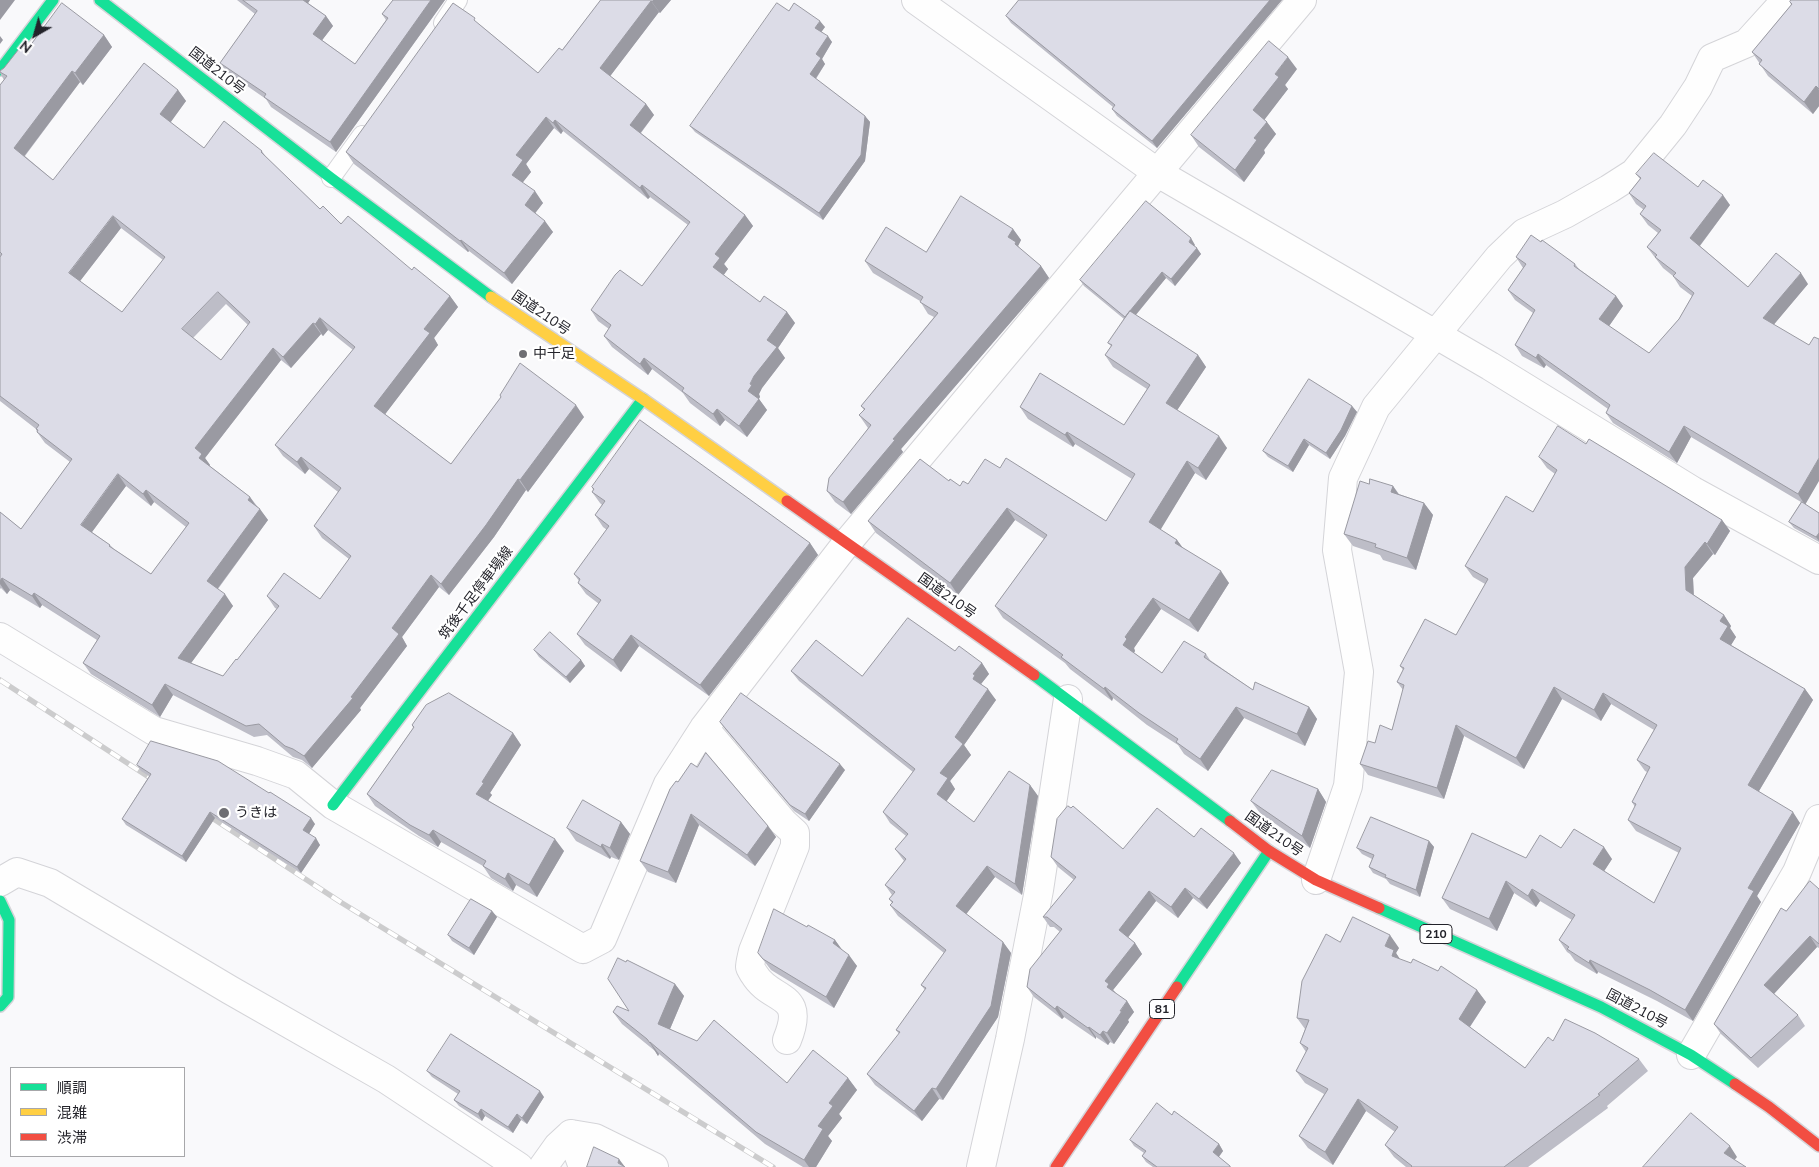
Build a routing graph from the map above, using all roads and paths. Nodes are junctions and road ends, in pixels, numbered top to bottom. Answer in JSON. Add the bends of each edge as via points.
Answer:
{"nodes":[{"id":1,"x":53,"y":0,"type":"edge"},
{"id":2,"x":100,"y":0,"type":"edge"},
{"id":3,"x":458,"y":0,"type":"edge"},
{"id":4,"x":916,"y":0,"type":"edge"},
{"id":5,"x":1302,"y":0,"type":"edge"},
{"id":6,"x":1786,"y":0,"type":"edge"},
{"id":7,"x":430,"y":40,"type":"edge"},
{"id":8,"x":0,"y":70,"type":"edge"},
{"id":9,"x":372,"y":121,"type":"edge"},
{"id":10,"x":1158,"y":173,"type":"junction"},
{"id":11,"x":331,"y":178,"type":"junction"},
{"id":12,"x":1435,"y":335,"type":"junction"},
{"id":13,"x":642,"y":399,"type":"junction"},
{"id":14,"x":846,"y":544,"type":"junction"},
{"id":15,"x":1819,"y":560,"type":"edge"},
{"id":16,"x":0,"y":637,"type":"edge"},
{"id":17,"x":1068,"y":699,"type":"junction"},
{"id":18,"x":704,"y":728,"type":"junction"},
{"id":19,"x":333,"y":805,"type":"junction"},
{"id":20,"x":1819,"y":819,"type":"edge"},
{"id":21,"x":1268,"y":851,"type":"junction"},
{"id":22,"x":1316,"y":880,"type":"junction"},
{"id":23,"x":0,"y":882,"type":"edge"},
{"id":24,"x":0,"y":901,"type":"edge"},
{"id":25,"x":0,"y":1006,"type":"edge"},
{"id":26,"x":787,"y":1040,"type":"dead end"},
{"id":27,"x":1691,"y":1055,"type":"junction"},
{"id":28,"x":571,"y":1134,"type":"junction"},
{"id":29,"x":1819,"y":1146,"type":"edge"},
{"id":30,"x":519,"y":1167,"type":"edge"},
{"id":31,"x":543,"y":1167,"type":"edge"},
{"id":32,"x":583,"y":1167,"type":"edge"},
{"id":33,"x":654,"y":1167,"type":"edge"},
{"id":34,"x":981,"y":1167,"type":"edge"},
{"id":35,"x":1056,"y":1167,"type":"edge"}],
"edges":[{"from":1,"to":8,"type":"main road"},
{"from":2,"to":11,"type":"main road","name":"国道210号","number":"210"},
{"from":3,"to":7,"type":"lane"},
{"from":4,"to":10,"type":"street"},
{"from":5,"to":10,"type":"street"},
{"from":6,"to":12,"type":"street","via":[[1747,43],[1712,58],[1673,125],[1634,173],[1565,214],[1524,233],[1499,257]]},
{"from":9,"to":11,"type":"lane"},
{"from":10,"to":12,"type":"street"},
{"from":10,"to":14,"type":"street"},
{"from":11,"to":13,"type":"main road","name":"国道210号","number":"210","via":[[495,300]]},
{"from":12,"to":15,"type":"street","via":[[1693,491]]},
{"from":12,"to":22,"type":"street","via":[[1376,407],[1343,478],[1337,550],[1359,672],[1348,786]]},
{"from":13,"to":14,"type":"main road","name":"国道210号","number":"210"},
{"from":13,"to":19,"type":"main road","name":"筑後千足停車場線"},
{"from":14,"to":17,"type":"main road","name":"国道210号","number":"210"},
{"from":14,"to":18,"type":"street"},
{"from":16,"to":19,"type":"street","via":[[154,731],[296,775]]},
{"from":17,"to":21,"type":"main road","name":"国道210号","number":"210"},
{"from":17,"to":34,"type":"street","via":[[1039,890]]},
{"from":18,"to":19,"type":"street","via":[[668,784],[602,939],[583,949]]},
{"from":18,"to":26,"type":"street","via":[[795,833],[795,846],[753,951],[750,968],[757,980],[785,1000],[792,1010],[793,1026]]},
{"from":20,"to":27,"type":"street","via":[[1797,872]]},
{"from":21,"to":22,"type":"main road","name":"国道210号","number":"210"},
{"from":21,"to":35,"type":"main road","number":"81"},
{"from":22,"to":27,"type":"main road","name":"国道210号","number":"210","via":[[1601,1007]]},
{"from":23,"to":30,"type":"street","via":[[17,872],[50,882],[230,990],[386,1078]]},
{"from":24,"to":25,"type":"main road","via":[[9,920],[8,997]]},
{"from":27,"to":29,"type":"main road","name":"国道210号","number":"210","via":[[1769,1107]]},
{"from":28,"to":31,"type":"street"},
{"from":28,"to":32,"type":"street"},
{"from":28,"to":33,"type":"street","via":[[595,1138]]}]}
